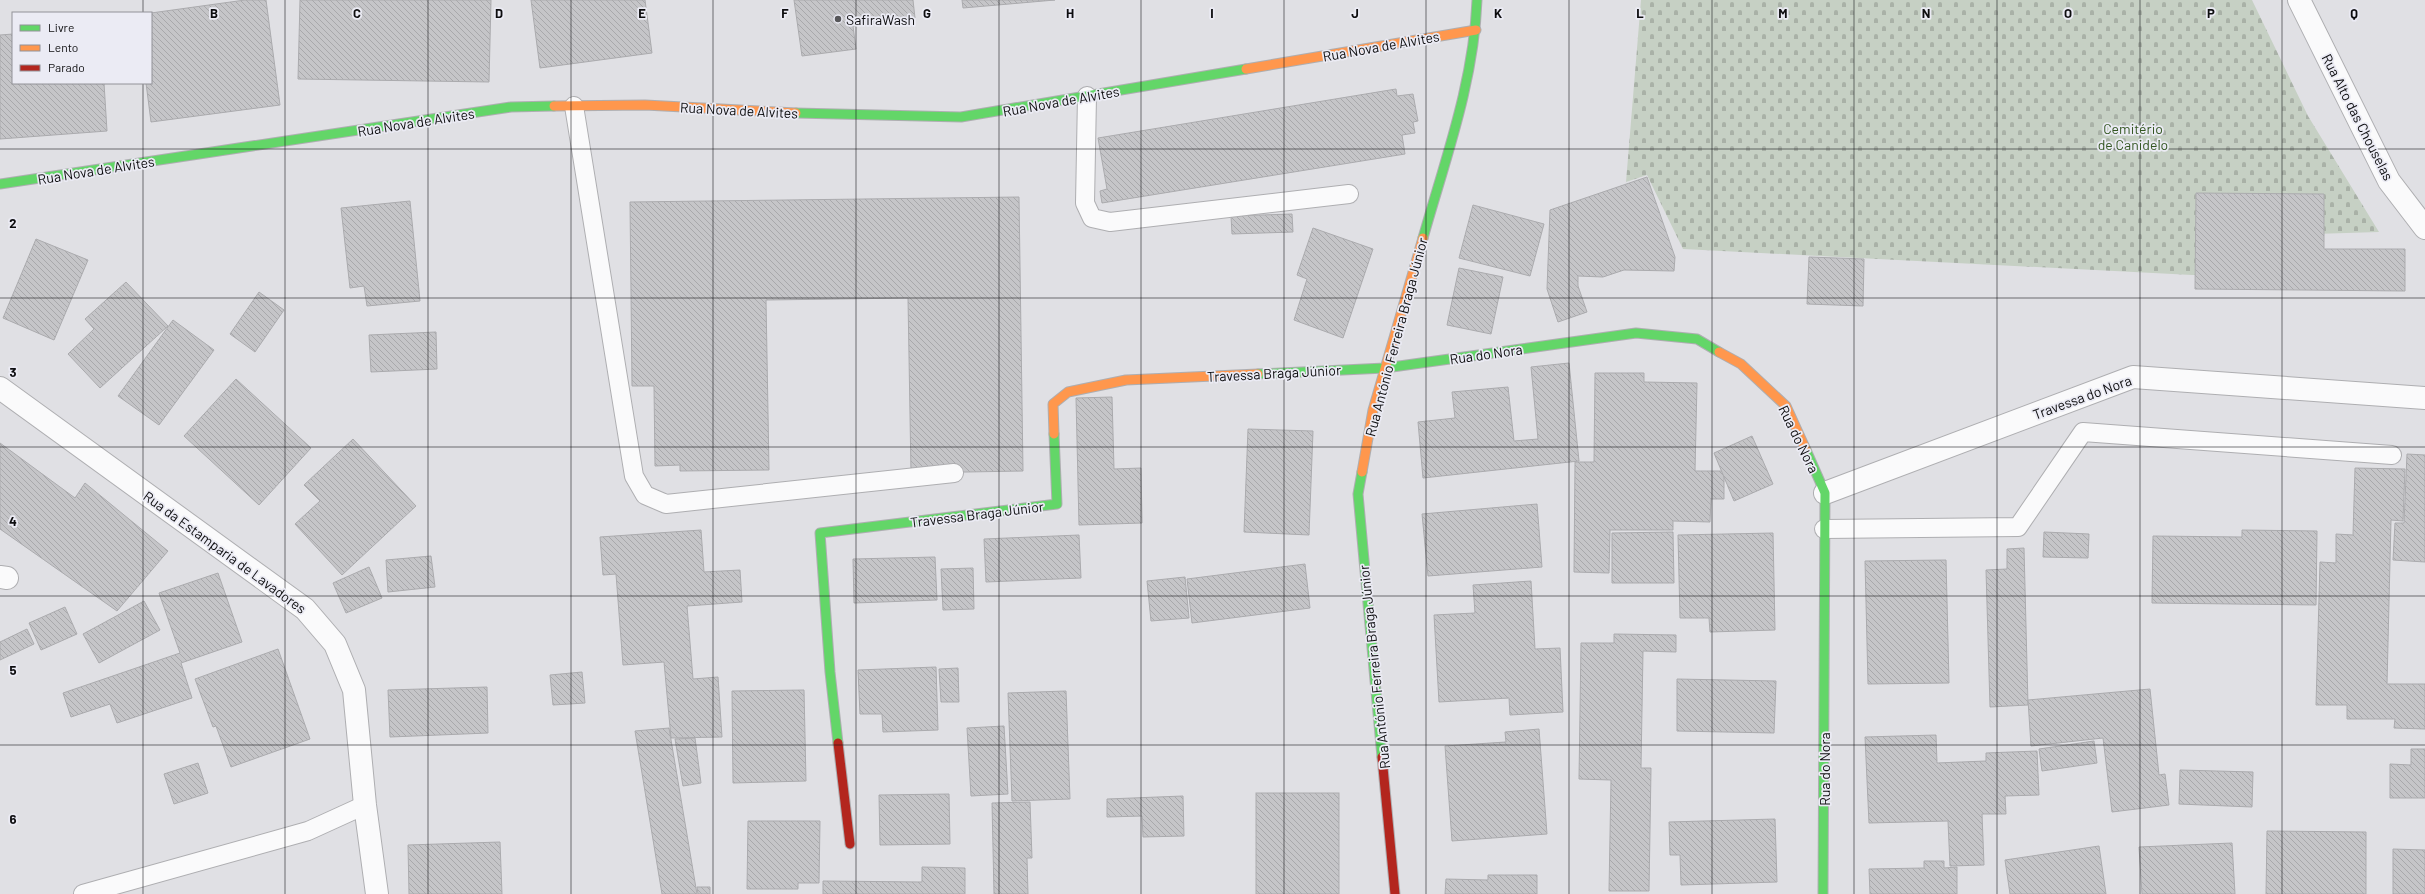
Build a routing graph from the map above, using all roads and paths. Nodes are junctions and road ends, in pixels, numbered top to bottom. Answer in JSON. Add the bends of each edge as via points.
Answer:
{"nodes":[{"id":1,"x":1477,"y":0,"type":"edge"},
{"id":2,"x":2300,"y":0,"type":"edge"},
{"id":3,"x":1476,"y":30,"type":"junction"},
{"id":4,"x":1087,"y":96,"type":"junction"},
{"id":5,"x":574,"y":106,"type":"junction"},
{"id":6,"x":0,"y":184,"type":"edge"},
{"id":7,"x":1349,"y":194,"type":"dead end"},
{"id":8,"x":2425,"y":228,"type":"edge"},
{"id":9,"x":1385,"y":368,"type":"junction"},
{"id":10,"x":0,"y":388,"type":"edge"},
{"id":11,"x":2425,"y":398,"type":"edge"},
{"id":12,"x":2392,"y":455,"type":"dead end"},
{"id":13,"x":954,"y":473,"type":"dead end"},
{"id":14,"x":1825,"y":493,"type":"junction"},
{"id":15,"x":1824,"y":528,"type":"junction"},
{"id":16,"x":365,"y":805,"type":"junction"},
{"id":17,"x":850,"y":844,"type":"dead end"},
{"id":18,"x":83,"y":894,"type":"edge"},
{"id":19,"x":377,"y":894,"type":"edge"},
{"id":20,"x":1395,"y":894,"type":"edge"},
{"id":21,"x":1823,"y":894,"type":"edge"}],
"edges":[{"from":1,"to":3,"type":"street","name":"Rua António Ferreira Braga Júnior"},
{"from":2,"to":8,"type":"street","name":"Rua Alto das Chouselas","via":[[2389,181]]},
{"from":3,"to":4,"type":"street","name":"Rua Nova de Alvites"},
{"from":3,"to":9,"type":"street","name":"Rua António Ferreira Braga Júnior","via":[[1464,94]]},
{"from":4,"to":5,"type":"street","name":"Rua Nova de Alvites","via":[[961,117],[837,115],[645,105]]},
{"from":4,"to":7,"type":"lane","via":[[1085,203],[1092,218],[1110,222]]},
{"from":5,"to":6,"type":"street","name":"Rua Nova de Alvites","via":[[511,107]]},
{"from":5,"to":13,"type":"lane","via":[[634,476],[645,495],[666,504]]},
{"from":9,"to":14,"type":"street","name":"Rua do Nora","via":[[1636,333],[1697,339],[1740,364],[1786,406]]},
{"from":9,"to":17,"type":"street","name":"Travessa Braga Júnior","via":[[1126,380],[1068,392],[1053,404],[1057,504],[820,533],[830,672]]},
{"from":9,"to":20,"type":"street","name":"Rua António Ferreira Braga Júnior","via":[[1373,410],[1358,494]]},
{"from":10,"to":16,"type":"street","name":"Rua da Estamparia de Lavadores","via":[[305,609],[335,644],[354,690]]},
{"from":11,"to":14,"type":"street","name":"Travessa do Nora","via":[[2133,377]]},
{"from":12,"to":15,"type":"lane","via":[[2083,432],[2018,527]]},
{"from":14,"to":15,"type":"street","name":"Rua do Nora"},
{"from":15,"to":21,"type":"street","name":"Rua do Nora"},
{"from":16,"to":18,"type":"lane","via":[[308,831]]},
{"from":16,"to":19,"type":"street","name":"Rua da Estamparia de Lavadores"}]}
